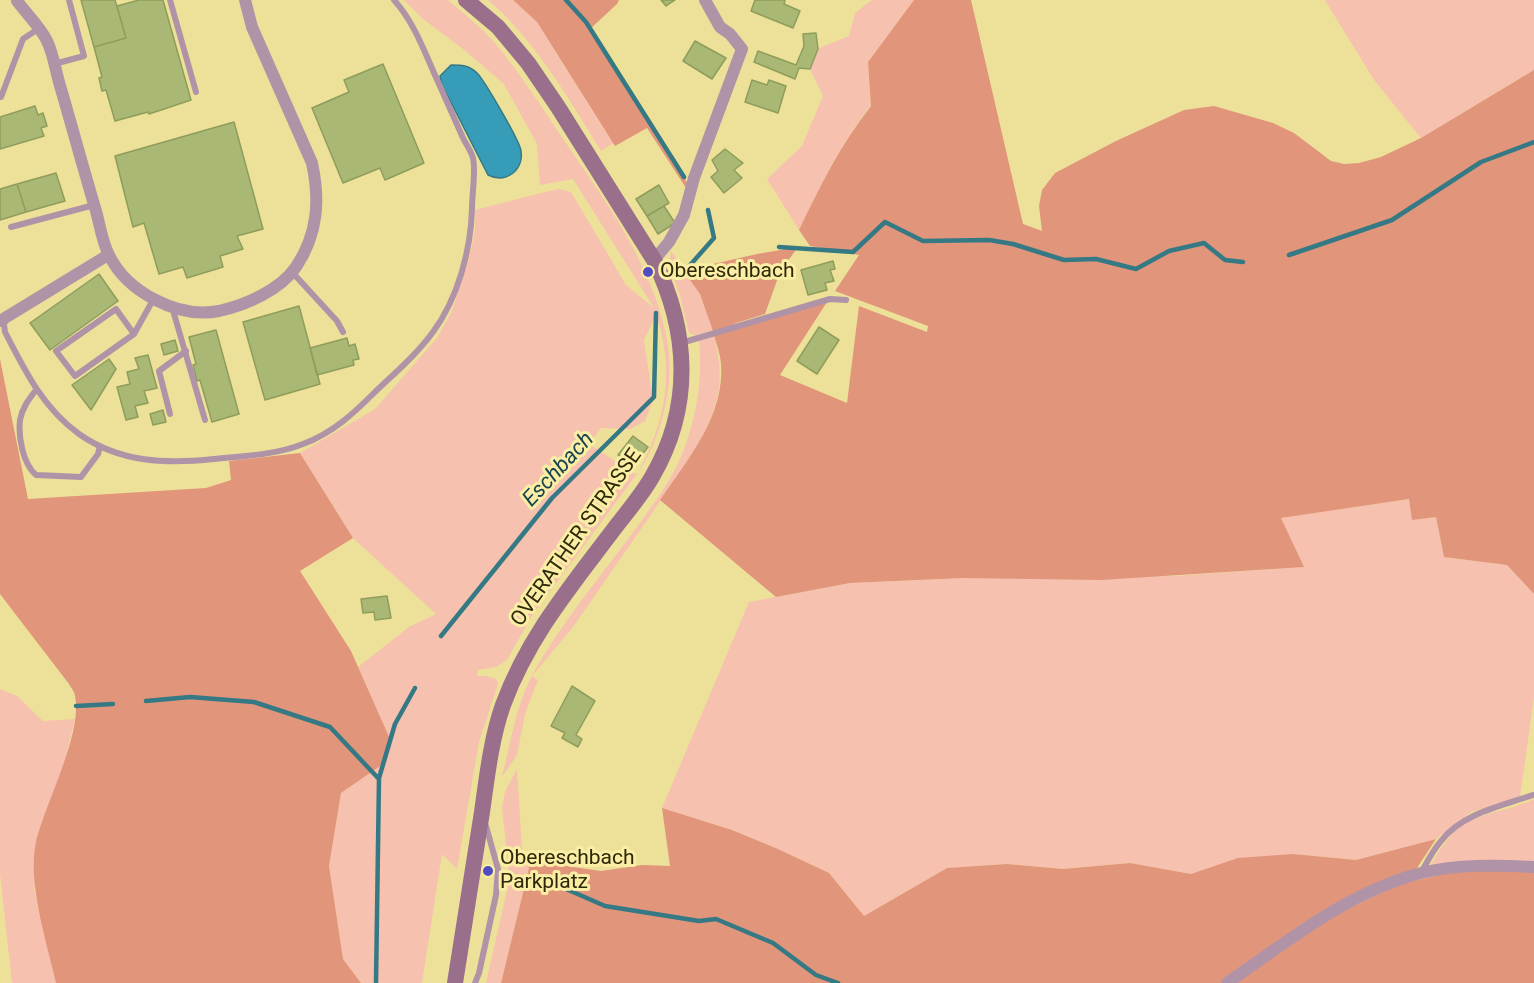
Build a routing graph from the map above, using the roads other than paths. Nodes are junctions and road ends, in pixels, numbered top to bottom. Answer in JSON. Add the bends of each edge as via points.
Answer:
{"nodes":[{"id":1,"x":69,"y":0,"type":"edge"},
{"id":2,"x":170,"y":0,"type":"edge"},
{"id":3,"x":245,"y":0,"type":"edge"},
{"id":4,"x":394,"y":0,"type":"edge"},
{"id":5,"x":466,"y":0,"type":"edge"},
{"id":6,"x":705,"y":0,"type":"edge"},
{"id":7,"x":17,"y":1,"type":"edge"},
{"id":8,"x":38,"y":29,"type":"junction"},
{"id":9,"x":54,"y":64,"type":"junction"},
{"id":10,"x":196,"y":92,"type":"dead end"},
{"id":11,"x":1,"y":97,"type":"edge"},
{"id":12,"x":94,"y":205,"type":"junction"},
{"id":13,"x":11,"y":227,"type":"dead end"},
{"id":14,"x":108,"y":255,"type":"junction"},
{"id":15,"x":654,"y":260,"type":"junction"},
{"id":16,"x":292,"y":272,"type":"junction"},
{"id":17,"x":153,"y":300,"type":"junction"},
{"id":18,"x":846,"y":300,"type":"dead end"},
{"id":19,"x":172,"y":307,"type":"junction"},
{"id":20,"x":4,"y":319,"type":"edge"},
{"id":21,"x":343,"y":332,"type":"dead end"},
{"id":22,"x":134,"y":334,"type":"junction"},
{"id":23,"x":681,"y":343,"type":"junction"},
{"id":24,"x":186,"y":351,"type":"junction"},
{"id":25,"x":36,"y":390,"type":"junction"},
{"id":26,"x":170,"y":414,"type":"dead end"},
{"id":27,"x":205,"y":420,"type":"dead end"},
{"id":28,"x":100,"y":446,"type":"junction"},
{"id":29,"x":1533,"y":795,"type":"edge"},
{"id":30,"x":482,"y":812,"type":"junction"},
{"id":31,"x":1534,"y":867,"type":"edge"},
{"id":32,"x":1421,"y":873,"type":"junction"},
{"id":33,"x":455,"y":983,"type":"edge"},
{"id":34,"x":475,"y":983,"type":"edge"},
{"id":35,"x":1227,"y":983,"type":"edge"}],
"edges":[{"from":1,"to":9,"type":"lane","via":[[84,56]]},
{"from":2,"to":10,"type":"lane"},
{"from":3,"to":16,"type":"street","via":[[252,27],[312,163],[316,182],[314,232]]},
{"from":4,"to":28,"type":"lane","via":[[412,26],[473,159],[471,223],[464,262],[451,301],[433,332],[353,414],[333,430],[303,444],[275,452],[170,462],[132,458]]},
{"from":5,"to":15,"type":"main road","name":"OVERATHER STRASSE","via":[[498,27],[528,63]]},
{"from":6,"to":15,"type":"street","via":[[720,27],[742,49],[684,215]]},
{"from":7,"to":8,"type":"street"},
{"from":8,"to":9,"type":"street","via":[[47,41]]},
{"from":8,"to":11,"type":"lane","via":[[23,39]]},
{"from":9,"to":12,"type":"street"},
{"from":12,"to":13,"type":"lane"},
{"from":12,"to":14,"type":"street"},
{"from":14,"to":17,"type":"street"},
{"from":14,"to":20,"type":"street"},
{"from":15,"to":23,"type":"main road","name":"OVERATHER STRASSE","via":[[667,285]]},
{"from":16,"to":19,"type":"street","via":[[259,297],[235,307],[215,312]]},
{"from":16,"to":21,"type":"lane"},
{"from":17,"to":19,"type":"street"},
{"from":17,"to":22,"type":"lane"},
{"from":18,"to":23,"type":"lane","via":[[830,299]]},
{"from":19,"to":24,"type":"lane"},
{"from":20,"to":25,"type":"lane","via":[[6,332]]},
{"from":22,"to":22,"type":"lane","via":[[75,376],[56,351],[116,309]]},
{"from":23,"to":30,"type":"main road","name":"OVERATHER STRASSE","via":[[679,401],[660,460],[641,494],[558,602],[523,658],[502,708]]},
{"from":24,"to":26,"type":"lane","via":[[159,371]]},
{"from":24,"to":27,"type":"lane"},
{"from":25,"to":28,"type":"lane","via":[[58,417]]},
{"from":25,"to":28,"type":"lane","via":[[20,420],[27,464],[36,476],[81,477]]},
{"from":29,"to":32,"type":"lane","via":[[1473,816],[1453,828],[1440,841]]},
{"from":30,"to":33,"type":"main road","name":"OVERATHER STRASSE"},
{"from":30,"to":34,"type":"lane","via":[[498,869],[496,895]]},
{"from":31,"to":32,"type":"street","via":[[1493,865]]},
{"from":32,"to":35,"type":"street","via":[[1398,880],[1316,921]]}]}
